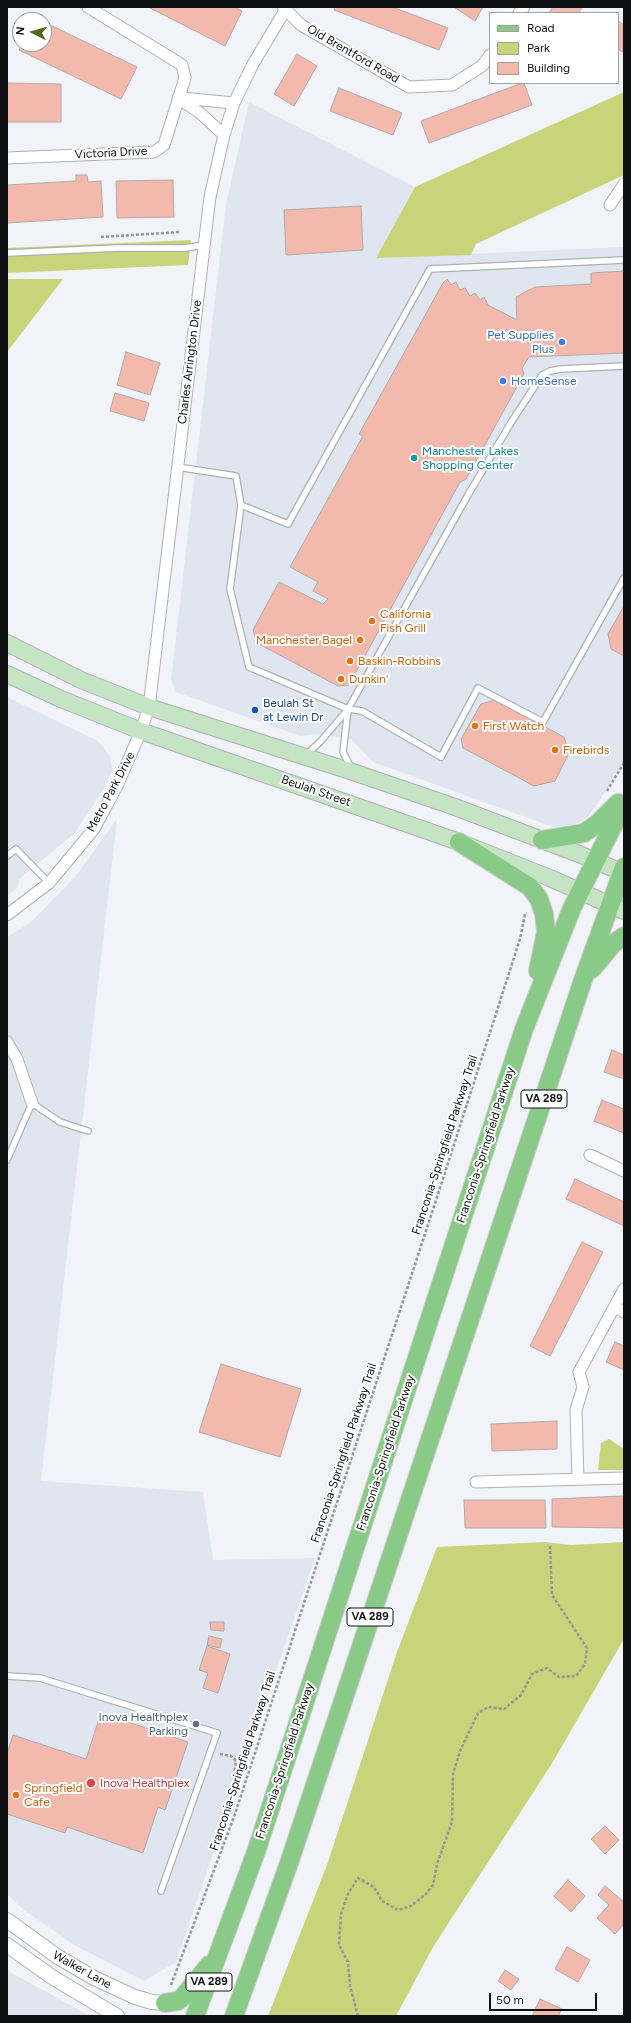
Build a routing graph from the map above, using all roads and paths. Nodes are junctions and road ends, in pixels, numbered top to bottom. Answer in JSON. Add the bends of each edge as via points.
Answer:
{"nodes":[{"id":1,"x":88,"y":7,"type":"edge"},
{"id":2,"x":285,"y":8,"type":"edge"},
{"id":3,"x":489,"y":56,"type":"edge"},
{"id":4,"x":178,"y":98,"type":"junction"},
{"id":5,"x":234,"y":103,"type":"junction"},
{"id":6,"x":224,"y":134,"type":"junction"},
{"id":7,"x":7,"y":158,"type":"edge"},
{"id":8,"x":624,"y":184,"type":"edge"},
{"id":9,"x":610,"y":205,"type":"dead end"},
{"id":10,"x":204,"y":245,"type":"junction"},
{"id":11,"x":7,"y":253,"type":"edge"},
{"id":12,"x":624,"y":260,"type":"edge"},
{"id":13,"x":624,"y":366,"type":"edge"},
{"id":14,"x":177,"y":467,"type":"junction"},
{"id":15,"x":242,"y":505,"type":"junction"},
{"id":16,"x":624,"y":578,"type":"edge"},
{"id":17,"x":7,"y":643,"type":"edge"},
{"id":18,"x":7,"y":674,"type":"edge"},
{"id":19,"x":149,"y":707,"type":"junction"},
{"id":20,"x":348,"y":709,"type":"junction"},
{"id":21,"x":141,"y":731,"type":"junction"},
{"id":22,"x":304,"y":757,"type":"junction"},
{"id":23,"x":353,"y":772,"type":"junction"},
{"id":24,"x":624,"y":796,"type":"edge"},
{"id":25,"x":624,"y":804,"type":"edge"},
{"id":26,"x":542,"y":840,"type":"junction"},
{"id":27,"x":459,"y":842,"type":"junction"},
{"id":28,"x":7,"y":856,"type":"edge"},
{"id":29,"x":595,"y":861,"type":"junction"},
{"id":30,"x":623,"y":871,"type":"edge"},
{"id":31,"x":49,"y":882,"type":"junction"},
{"id":32,"x":580,"y":892,"type":"junction"},
{"id":33,"x":617,"y":908,"type":"edge"},
{"id":34,"x":525,"y":914,"type":"dead end"},
{"id":35,"x":7,"y":915,"type":"edge"},
{"id":36,"x":624,"y":936,"type":"edge"},
{"id":37,"x":583,"y":980,"type":"junction"},
{"id":38,"x":524,"y":1029,"type":"junction"},
{"id":39,"x":7,"y":1042,"type":"edge"},
{"id":40,"x":32,"y":1103,"type":"junction"},
{"id":41,"x":88,"y":1131,"type":"dead end"},
{"id":42,"x":590,"y":1155,"type":"dead end"},
{"id":43,"x":7,"y":1160,"type":"edge"},
{"id":44,"x":624,"y":1170,"type":"edge"},
{"id":45,"x":624,"y":1289,"type":"edge"},
{"id":46,"x":614,"y":1307,"type":"junction"},
{"id":47,"x":624,"y":1312,"type":"edge"},
{"id":48,"x":624,"y":1478,"type":"edge"},
{"id":49,"x":578,"y":1479,"type":"junction"},
{"id":50,"x":476,"y":1482,"type":"dead end"},
{"id":51,"x":550,"y":1545,"type":"dead end"},
{"id":52,"x":7,"y":1676,"type":"edge"},
{"id":53,"x":209,"y":1753,"type":"junction"},
{"id":54,"x":235,"y":1814,"type":"junction"},
{"id":55,"x":161,"y":1891,"type":"dead end"},
{"id":56,"x":7,"y":1920,"type":"edge"},
{"id":57,"x":7,"y":1945,"type":"edge"},
{"id":58,"x":222,"y":1948,"type":"junction"},
{"id":59,"x":171,"y":1986,"type":"dead end"},
{"id":60,"x":165,"y":2003,"type":"joint"},
{"id":61,"x":117,"y":2016,"type":"edge"},
{"id":62,"x":195,"y":2016,"type":"edge"},
{"id":63,"x":234,"y":2016,"type":"edge"},
{"id":64,"x":358,"y":2016,"type":"edge"}],
"edges":[{"from":1,"to":4,"type":"street","name":"Victoria Drive","via":[[182,65],[186,78]]},
{"from":2,"to":3,"type":"street","name":"Old Brentford Road","via":[[301,25],[409,87],[452,85],[482,66]]},
{"from":2,"to":5,"type":"street","name":"Charles Arrington Drive"},
{"from":4,"to":5,"type":"street"},
{"from":4,"to":6,"type":"street"},
{"from":4,"to":7,"type":"street","name":"Victoria Drive","via":[[164,145],[154,152]]},
{"from":5,"to":6,"type":"street","name":"Charles Arrington Drive"},
{"from":6,"to":10,"type":"street","name":"Charles Arrington Drive","via":[[210,197]]},
{"from":8,"to":9,"type":"street"},
{"from":10,"to":11,"type":"lane","via":[[185,248]]},
{"from":10,"to":14,"type":"street","name":"Charles Arrington Drive"},
{"from":12,"to":15,"type":"lane","via":[[430,269],[288,524]]},
{"from":13,"to":20,"type":"lane","via":[[561,369],[542,375],[468,495]]},
{"from":14,"to":15,"type":"lane","via":[[236,476]]},
{"from":14,"to":19,"type":"street","name":"Charles Arrington Drive"},
{"from":15,"to":20,"type":"lane","via":[[230,589],[249,667]]},
{"from":16,"to":20,"type":"lane","via":[[543,722],[478,688],[441,756],[362,711]]},
{"from":17,"to":19,"type":"main road","via":[[81,680]]},
{"from":18,"to":21,"type":"main road","name":"Beulah Street"},
{"from":19,"to":21,"type":"street","name":"Charles Arrington Drive"},
{"from":19,"to":22,"type":"main road"},
{"from":20,"to":22,"type":"lane","via":[[321,742]]},
{"from":20,"to":23,"type":"lane","via":[[342,752]]},
{"from":21,"to":27,"type":"main road","name":"Beulah Street"},
{"from":21,"to":31,"type":"street","name":"Metro Park Drive","via":[[117,786],[94,829]]},
{"from":22,"to":23,"type":"main road"},
{"from":23,"to":26,"type":"main road"},
{"from":24,"to":26,"type":"main road","via":[[597,824],[584,833]]},
{"from":25,"to":29,"type":"main road","name":"Franconia-Springfield Parkway"},
{"from":26,"to":29,"type":"main road"},
{"from":27,"to":32,"type":"main road","name":"Beulah Street"},
{"from":27,"to":38,"type":"main road","via":[[530,887],[542,906],[546,924],[545,939]]},
{"from":28,"to":31,"type":"lane","via":[[16,849]]},
{"from":29,"to":30,"type":"main road"},
{"from":29,"to":32,"type":"main road","name":"Franconia-Springfield Parkway"},
{"from":30,"to":33,"type":"main road"},
{"from":31,"to":35,"type":"street","name":"Metro Park Drive"},
{"from":32,"to":33,"type":"main road","name":"Beulah Street"},
{"from":32,"to":38,"type":"main road","name":"Franconia-Springfield Parkway","number":"VA 289"},
{"from":33,"to":37,"type":"main road","number":"VA 289"},
{"from":34,"to":54,"type":"path","name":"Franconia-Springfield Parkway Trail","via":[[520,938],[441,1185]]},
{"from":36,"to":37,"type":"main road","via":[[607,951]]},
{"from":37,"to":63,"type":"main road","number":"VA 289","via":[[288,1866]]},
{"from":38,"to":58,"type":"main road","name":"Franconia-Springfield Parkway","number":"VA 289","via":[[270,1809]]},
{"from":39,"to":40,"type":"street","via":[[17,1059]]},
{"from":40,"to":41,"type":"lane","via":[[60,1122]]},
{"from":40,"to":43,"type":"lane"},
{"from":42,"to":44,"type":"street"},
{"from":45,"to":46,"type":"street"},
{"from":46,"to":47,"type":"street"},
{"from":46,"to":49,"type":"street","via":[[579,1372],[583,1387],[576,1410]]},
{"from":48,"to":49,"type":"street"},
{"from":49,"to":50,"type":"street"},
{"from":51,"to":64,"type":"path","via":[[552,1595],[587,1648],[584,1664],[576,1676],[559,1677],[548,1668],[532,1674],[521,1695],[504,1709],[488,1707],[478,1713],[460,1751],[453,1774],[452,1822],[437,1864],[433,1885],[426,1894],[411,1906],[398,1910],[382,1900],[374,1887],[358,1878],[348,1894],[341,1914],[339,1945],[348,1962],[350,1986]]},
{"from":52,"to":53,"type":"lane","via":[[40,1678],[217,1733]]},
{"from":53,"to":54,"type":"path","via":[[229,1755],[236,1761],[229,1812]]},
{"from":53,"to":55,"type":"lane"},
{"from":54,"to":59,"type":"path","name":"Franconia-Springfield Parkway Trail"},
{"from":56,"to":60,"type":"street","name":"Walker Lane","via":[[52,1954],[94,1978],[135,1997]]},
{"from":57,"to":61,"type":"street","name":"Walker Lane"},
{"from":58,"to":60,"type":"main road","via":[[183,1997],[178,2001]]},
{"from":58,"to":62,"type":"main road","name":"Franconia-Springfield Parkway","number":"VA 289"}]}
